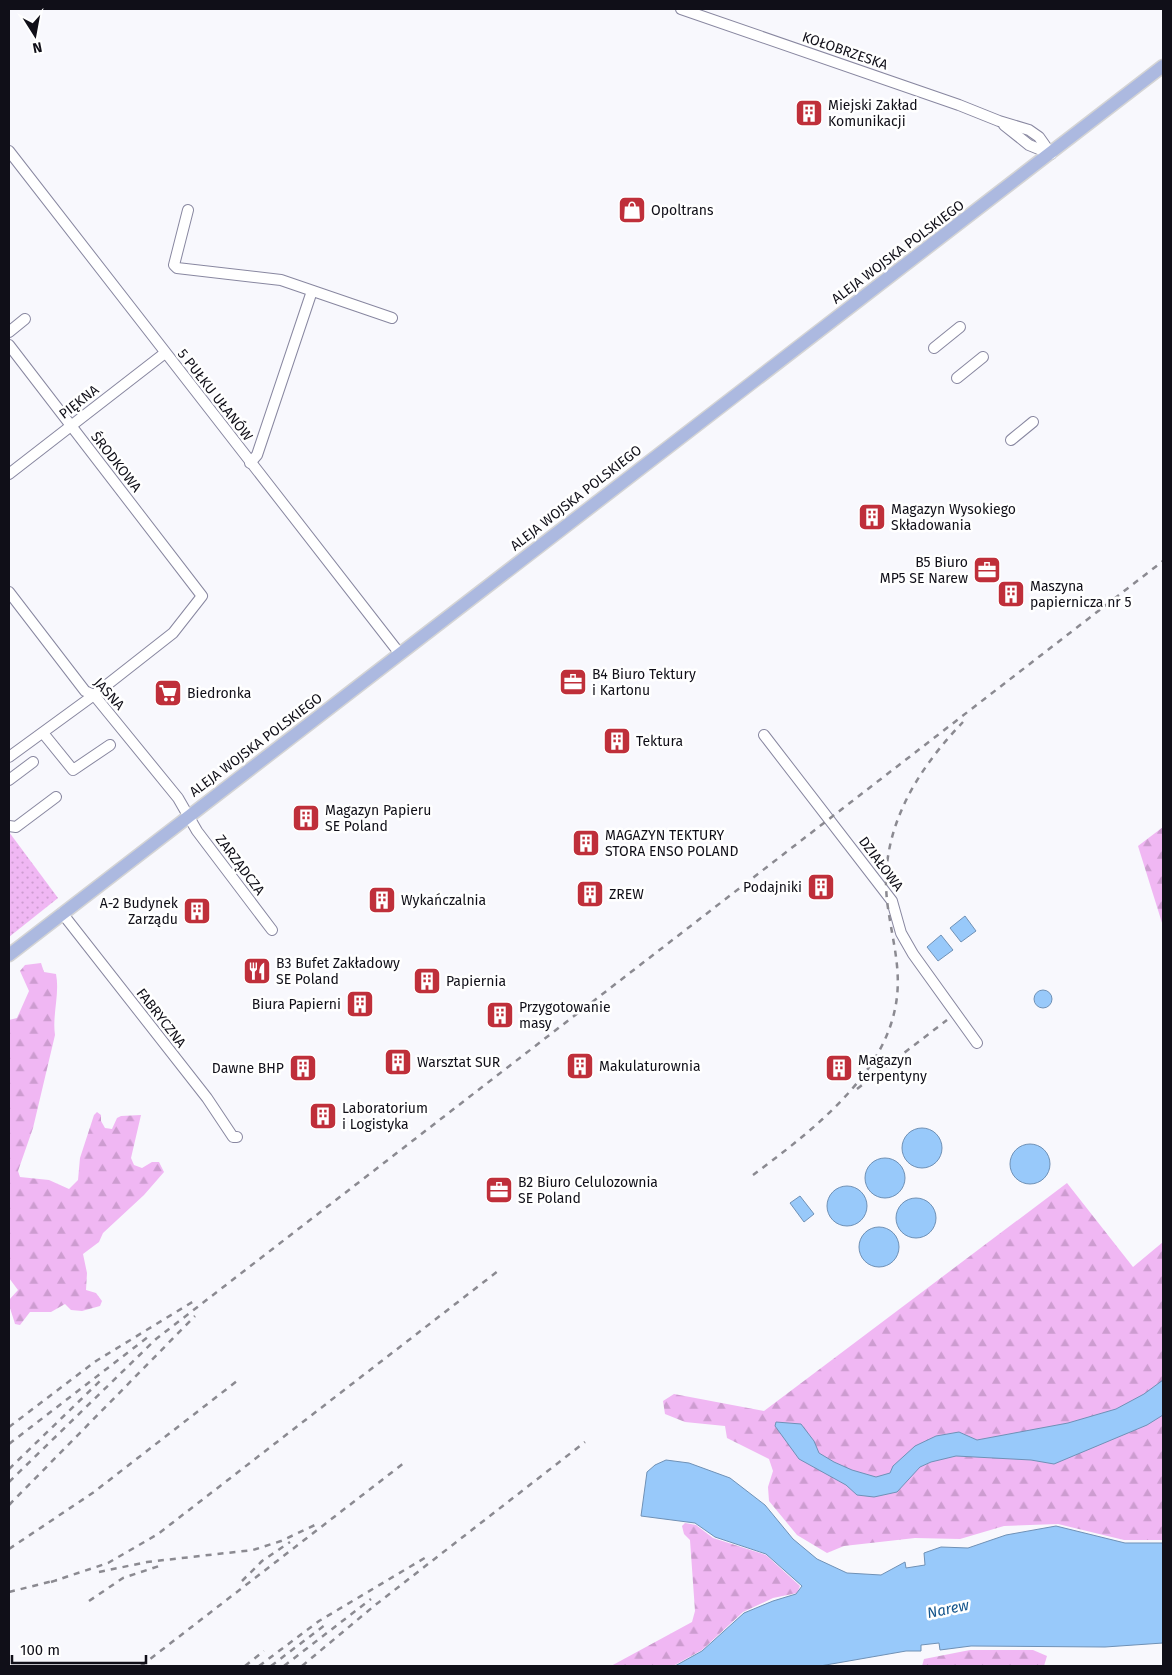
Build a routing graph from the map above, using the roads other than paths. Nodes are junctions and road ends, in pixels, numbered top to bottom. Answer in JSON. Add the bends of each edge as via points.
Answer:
{"nodes":[{"id":1,"x":681,"y":9,"type":"edge"},
{"id":2,"x":1163,"y":66,"type":"edge"},
{"id":3,"x":9,"y":151,"type":"edge"},
{"id":4,"x":1051,"y":154,"type":"junction"},
{"id":5,"x":188,"y":210,"type":"dead end"},
{"id":6,"x":312,"y":291,"type":"junction"},
{"id":7,"x":392,"y":318,"type":"dead end"},
{"id":8,"x":25,"y":319,"type":"dead end"},
{"id":9,"x":960,"y":327,"type":"dead end"},
{"id":10,"x":9,"y":332,"type":"edge"},
{"id":11,"x":9,"y":346,"type":"edge"},
{"id":12,"x":934,"y":348,"type":"dead end"},
{"id":13,"x":165,"y":353,"type":"junction"},
{"id":14,"x":983,"y":357,"type":"dead end"},
{"id":15,"x":957,"y":378,"type":"dead end"},
{"id":16,"x":1033,"y":422,"type":"dead end"},
{"id":17,"x":70,"y":426,"type":"junction"},
{"id":18,"x":1011,"y":440,"type":"dead end"},
{"id":19,"x":250,"y":463,"type":"junction"},
{"id":20,"x":9,"y":474,"type":"edge"},
{"id":21,"x":9,"y":592,"type":"edge"},
{"id":22,"x":400,"y":654,"type":"junction"},
{"id":23,"x":94,"y":695,"type":"junction"},
{"id":24,"x":43,"y":733,"type":"junction"},
{"id":25,"x":764,"y":734,"type":"dead end"},
{"id":26,"x":110,"y":745,"type":"dead end"},
{"id":27,"x":9,"y":757,"type":"edge"},
{"id":28,"x":33,"y":762,"type":"dead end"},
{"id":29,"x":9,"y":780,"type":"edge"},
{"id":30,"x":56,"y":797,"type":"dead end"},
{"id":31,"x":189,"y":815,"type":"junction"},
{"id":32,"x":9,"y":826,"type":"edge"},
{"id":33,"x":62,"y":913,"type":"junction"},
{"id":34,"x":272,"y":930,"type":"dead end"},
{"id":35,"x":9,"y":955,"type":"edge"},
{"id":36,"x":977,"y":1042,"type":"dead end"},
{"id":37,"x":237,"y":1138,"type":"dead end"}],
"edges":[{"from":1,"to":4,"type":"street","name":"KOŁOBRZESKA","via":[[959,105],[999,122],[1029,145]]},
{"from":2,"to":4,"type":"main road","name":"ALEJA WOJSKA POLSKIEGO"},
{"from":3,"to":13,"type":"street","name":"5 PUŁKU UŁANÓW"},
{"from":4,"to":22,"type":"main road","name":"ALEJA WOJSKA POLSKIEGO"},
{"from":5,"to":6,"type":"street","via":[[175,267],[273,278]]},
{"from":6,"to":7,"type":"street"},
{"from":6,"to":19,"type":"street","via":[[257,455]]},
{"from":8,"to":10,"type":"street"},
{"from":9,"to":12,"type":"street"},
{"from":11,"to":17,"type":"street","name":"ŚRODKOWA"},
{"from":13,"to":17,"type":"street","name":"PIĘKNA"},
{"from":13,"to":19,"type":"street","name":"5 PUŁKU UŁANÓW"},
{"from":14,"to":15,"type":"street"},
{"from":16,"to":18,"type":"street"},
{"from":17,"to":20,"type":"street","name":"PIĘKNA"},
{"from":17,"to":23,"type":"street","name":"ŚRODKOWA","via":[[202,596],[173,633]]},
{"from":19,"to":22,"type":"street","name":"5 PUŁKU UŁANÓW"},
{"from":21,"to":23,"type":"street","name":"JASNA","via":[[85,691]]},
{"from":22,"to":31,"type":"main road","name":"ALEJA WOJSKA POLSKIEGO"},
{"from":23,"to":24,"type":"street"},
{"from":23,"to":31,"type":"street","name":"JASNA"},
{"from":24,"to":26,"type":"street","via":[[73,770]]},
{"from":24,"to":27,"type":"street"},
{"from":25,"to":36,"type":"street","name":"DZIAŁOWA","via":[[892,901],[913,954]]},
{"from":28,"to":29,"type":"street"},
{"from":30,"to":32,"type":"street","via":[[16,827]]},
{"from":31,"to":33,"type":"main road","name":"ALEJA WOJSKA POLSKIEGO"},
{"from":31,"to":34,"type":"street","name":"ZARZĄDCZA","via":[[208,846]]},
{"from":33,"to":35,"type":"main road","name":"ALEJA WOJSKA POLSKIEGO"},
{"from":33,"to":37,"type":"street","name":"FABRYCZNA","via":[[207,1098],[233,1137]]}]}
